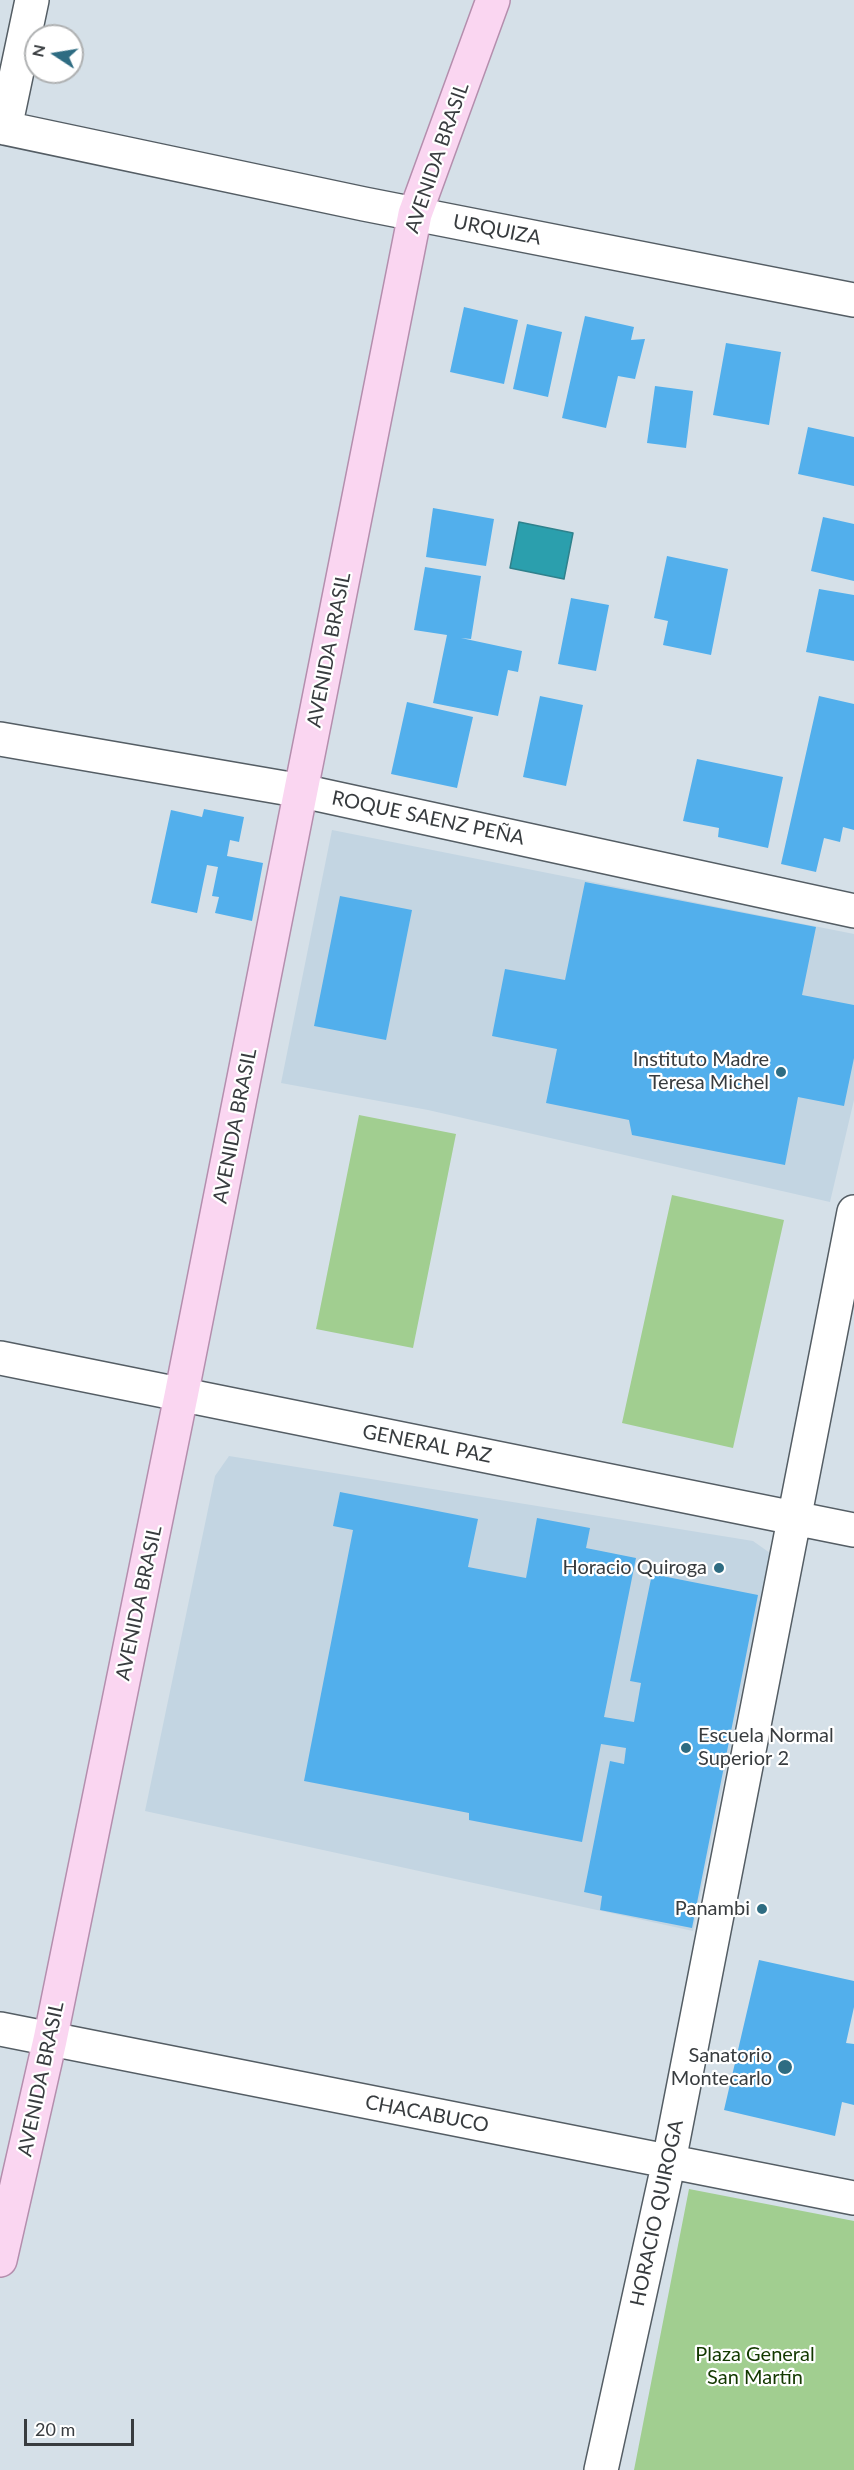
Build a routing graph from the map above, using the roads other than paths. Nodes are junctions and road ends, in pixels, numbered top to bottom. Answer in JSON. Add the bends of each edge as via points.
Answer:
{"nodes":[{"id":1,"x":32,"y":0,"type":"edge"},
{"id":2,"x":493,"y":0,"type":"edge"},
{"id":3,"x":3,"y":127,"type":"edge"},
{"id":4,"x":415,"y":214,"type":"junction"},
{"id":5,"x":854,"y":300,"type":"edge"},
{"id":6,"x":0,"y":739,"type":"edge"},
{"id":7,"x":302,"y":791,"type":"junction"},
{"id":8,"x":854,"y":911,"type":"edge"},
{"id":9,"x":854,"y":1212,"type":"edge"},
{"id":10,"x":0,"y":1358,"type":"edge"},
{"id":11,"x":181,"y":1396,"type":"junction"},
{"id":12,"x":795,"y":1517,"type":"junction"},
{"id":13,"x":854,"y":1530,"type":"edge"},
{"id":14,"x":0,"y":2029,"type":"edge"},
{"id":15,"x":50,"y":2040,"type":"junction"},
{"id":16,"x":669,"y":2162,"type":"junction"},
{"id":17,"x":854,"y":2198,"type":"edge"},
{"id":18,"x":0,"y":2260,"type":"edge"},
{"id":19,"x":602,"y":2470,"type":"edge"}],
"edges":[{"from":1,"to":3,"type":"street"},
{"from":2,"to":4,"type":"main road","name":"AVENIDA BRASIL"},
{"from":3,"to":4,"type":"street","name":"URQUIZA"},
{"from":4,"to":5,"type":"street","name":"URQUIZA"},
{"from":4,"to":7,"type":"main road","name":"AVENIDA BRASIL"},
{"from":6,"to":7,"type":"street","name":"ROQUE SAENZ PEÑA"},
{"from":7,"to":8,"type":"street","name":"ROQUE SAENZ PEÑA"},
{"from":7,"to":11,"type":"main road","name":"AVENIDA BRASIL"},
{"from":9,"to":12,"type":"street","name":"HORACIO QUIROGA"},
{"from":10,"to":11,"type":"street","name":"GENERAL PAZ"},
{"from":11,"to":12,"type":"street","name":"GENERAL PAZ"},
{"from":11,"to":15,"type":"main road","name":"AVENIDA BRASIL"},
{"from":12,"to":13,"type":"street","name":"GENERAL PAZ"},
{"from":12,"to":16,"type":"street","name":"HORACIO QUIROGA"},
{"from":14,"to":15,"type":"street","name":"CHACABUCO"},
{"from":15,"to":16,"type":"street","name":"CHACABUCO"},
{"from":15,"to":18,"type":"main road","name":"AVENIDA BRASIL"},
{"from":16,"to":17,"type":"street","name":"CHACABUCO"},
{"from":16,"to":19,"type":"street","name":"HORACIO QUIROGA"}]}
